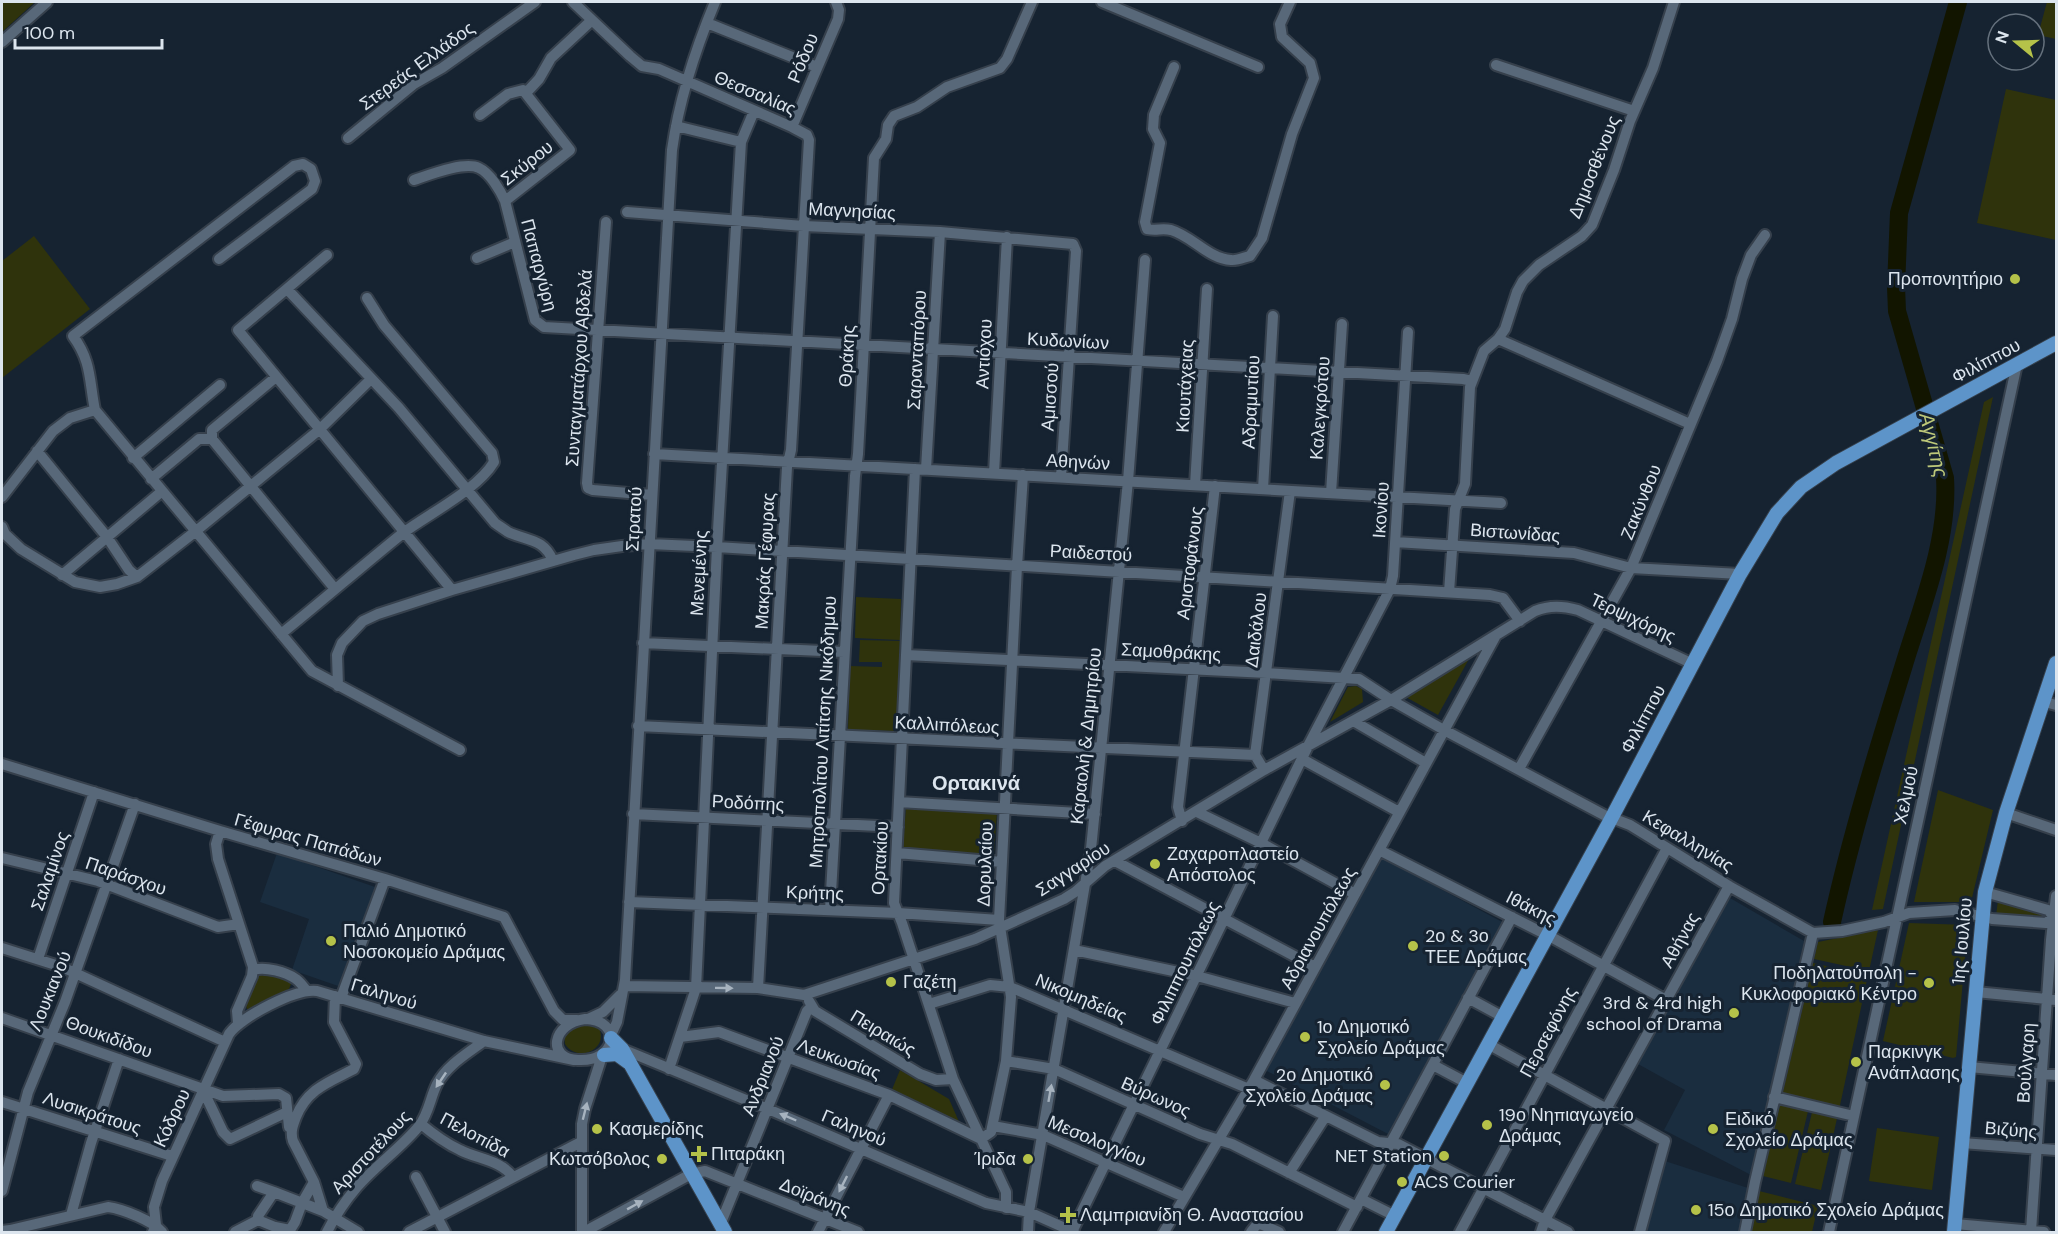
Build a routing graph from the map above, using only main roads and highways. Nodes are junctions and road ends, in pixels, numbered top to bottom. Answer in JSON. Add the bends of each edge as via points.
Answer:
{"nodes":[{"id":1,"x":2056,"y":343,"type":"edge"},
{"id":2,"x":2056,"y":663,"type":"edge"},
{"id":3,"x":2050,"y":703,"type":"edge"},
{"id":4,"x":611,"y":1037,"type":"road end"},
{"id":5,"x":603,"y":1055,"type":"road end"},
{"id":6,"x":631,"y":1065,"type":"junction"},
{"id":7,"x":1955,"y":1228,"type":"edge"},
{"id":8,"x":722,"y":1229,"type":"edge"},
{"id":9,"x":1386,"y":1233,"type":"edge"}],
"edges":[{"from":1,"to":9,"type":"main road","name":"Φιλίππου","via":[[1836,463],[1801,488],[1777,513],[1740,574]]},
{"from":2,"to":3,"type":"main road","name":"1ης Ιουλίου"},
{"from":3,"to":7,"type":"main road","name":"1ης Ιουλίου","via":[[2006,813],[1985,892]]},
{"from":4,"to":6,"type":"main road"},
{"from":5,"to":6,"type":"main road","via":[[617,1054]]},
{"from":6,"to":8,"type":"main road"}]}
